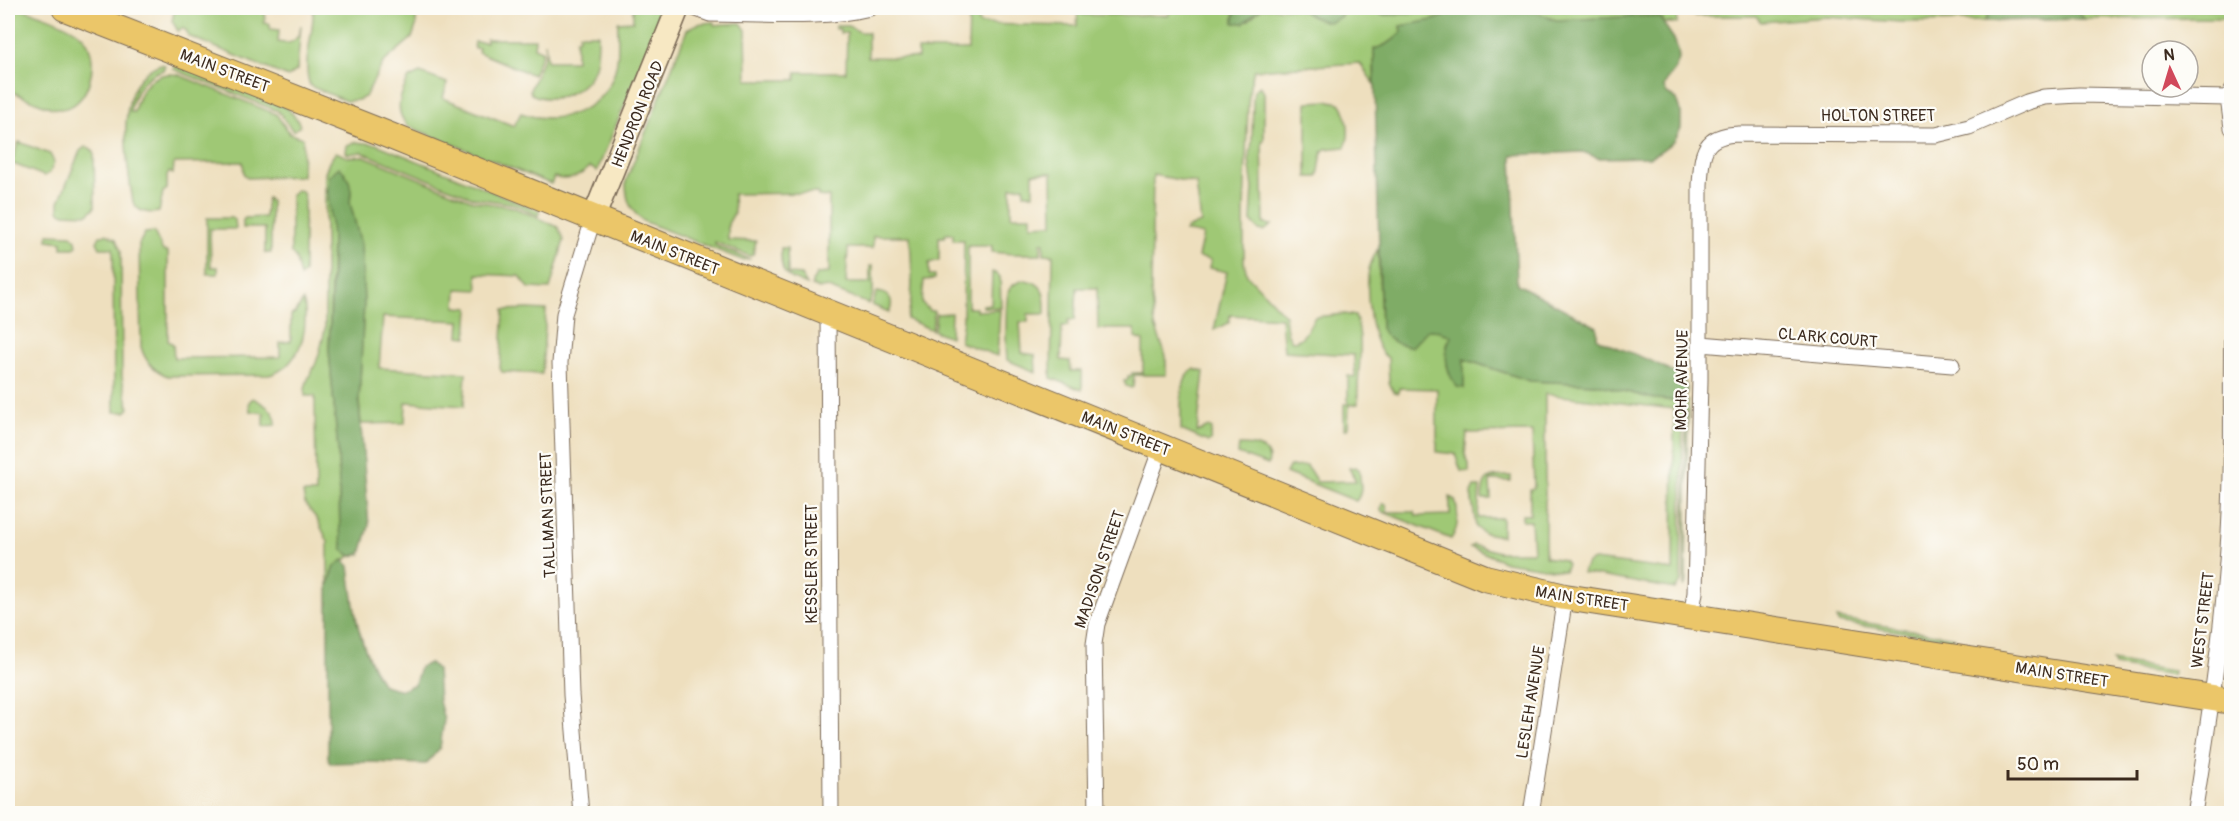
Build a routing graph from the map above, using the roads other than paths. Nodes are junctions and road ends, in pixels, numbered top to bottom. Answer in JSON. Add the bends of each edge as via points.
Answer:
{"nodes":[{"id":1,"x":65,"y":8,"type":"edge"},
{"id":2,"x":678,"y":8,"type":"edge"},
{"id":3,"x":694,"y":8,"type":"edge"},
{"id":4,"x":870,"y":8,"type":"edge"},
{"id":5,"x":2230,"y":94,"type":"edge"},
{"id":6,"x":2232,"y":128,"type":"edge"},
{"id":7,"x":1706,"y":147,"type":"joint"},
{"id":8,"x":593,"y":219,"type":"junction"},
{"id":9,"x":828,"y":314,"type":"junction"},
{"id":10,"x":2232,"y":321,"type":"edge"},
{"id":11,"x":2231,"y":339,"type":"edge"},
{"id":12,"x":1701,"y":344,"type":"junction"},
{"id":13,"x":1952,"y":365,"type":"dead end"},
{"id":14,"x":1161,"y":448,"type":"junction"},
{"id":15,"x":2231,"y":505,"type":"edge"},
{"id":16,"x":1565,"y":597,"type":"junction"},
{"id":17,"x":1691,"y":615,"type":"junction"},
{"id":18,"x":2221,"y":699,"type":"edge"},
{"id":19,"x":581,"y":813,"type":"edge"},
{"id":20,"x":831,"y":813,"type":"edge"},
{"id":21,"x":1098,"y":813,"type":"edge"},
{"id":22,"x":1531,"y":813,"type":"edge"},
{"id":23,"x":2194,"y":813,"type":"edge"}],
"edges":[{"from":1,"to":8,"type":"main road","name":"MAIN STREET"},
{"from":2,"to":8,"type":"street","name":"HENDRON ROAD"},
{"from":3,"to":4,"type":"street","via":[[710,14],[815,14]]},
{"from":5,"to":6,"type":"street"},
{"from":5,"to":7,"type":"street","name":"HOLTON STREET","via":[[2044,97],[1970,127],[1936,135],[1730,134],[1712,140]]},
{"from":7,"to":12,"type":"street","name":"MOHR AVENUE","via":[[1700,185]]},
{"from":8,"to":9,"type":"main road","name":"MAIN STREET"},
{"from":8,"to":19,"type":"street","name":"TALLMAN STREET","via":[[564,314],[560,363],[571,695]]},
{"from":9,"to":14,"type":"main road","name":"MAIN STREET"},
{"from":9,"to":20,"type":"street","name":"KESSLER STREET"},
{"from":10,"to":11,"type":"street","name":"WEST STREET"},
{"from":11,"to":15,"type":"street","name":"WEST STREET"},
{"from":12,"to":13,"type":"street","name":"CLARK COURT"},
{"from":12,"to":17,"type":"street","name":"MOHR AVENUE","via":[[1695,593]]},
{"from":14,"to":16,"type":"main road","name":"MAIN STREET","via":[[1460,569]]},
{"from":14,"to":21,"type":"street","name":"MADISON STREET","via":[[1097,624],[1094,644]]},
{"from":15,"to":18,"type":"street","name":"WEST STREET","via":[[2221,620]]},
{"from":16,"to":17,"type":"main road","name":"MAIN STREET"},
{"from":16,"to":22,"type":"street","name":"LESLEH AVENUE"},
{"from":17,"to":18,"type":"main road","name":"MAIN STREET"},
{"from":18,"to":23,"type":"street","name":"WEST STREET"}]}
